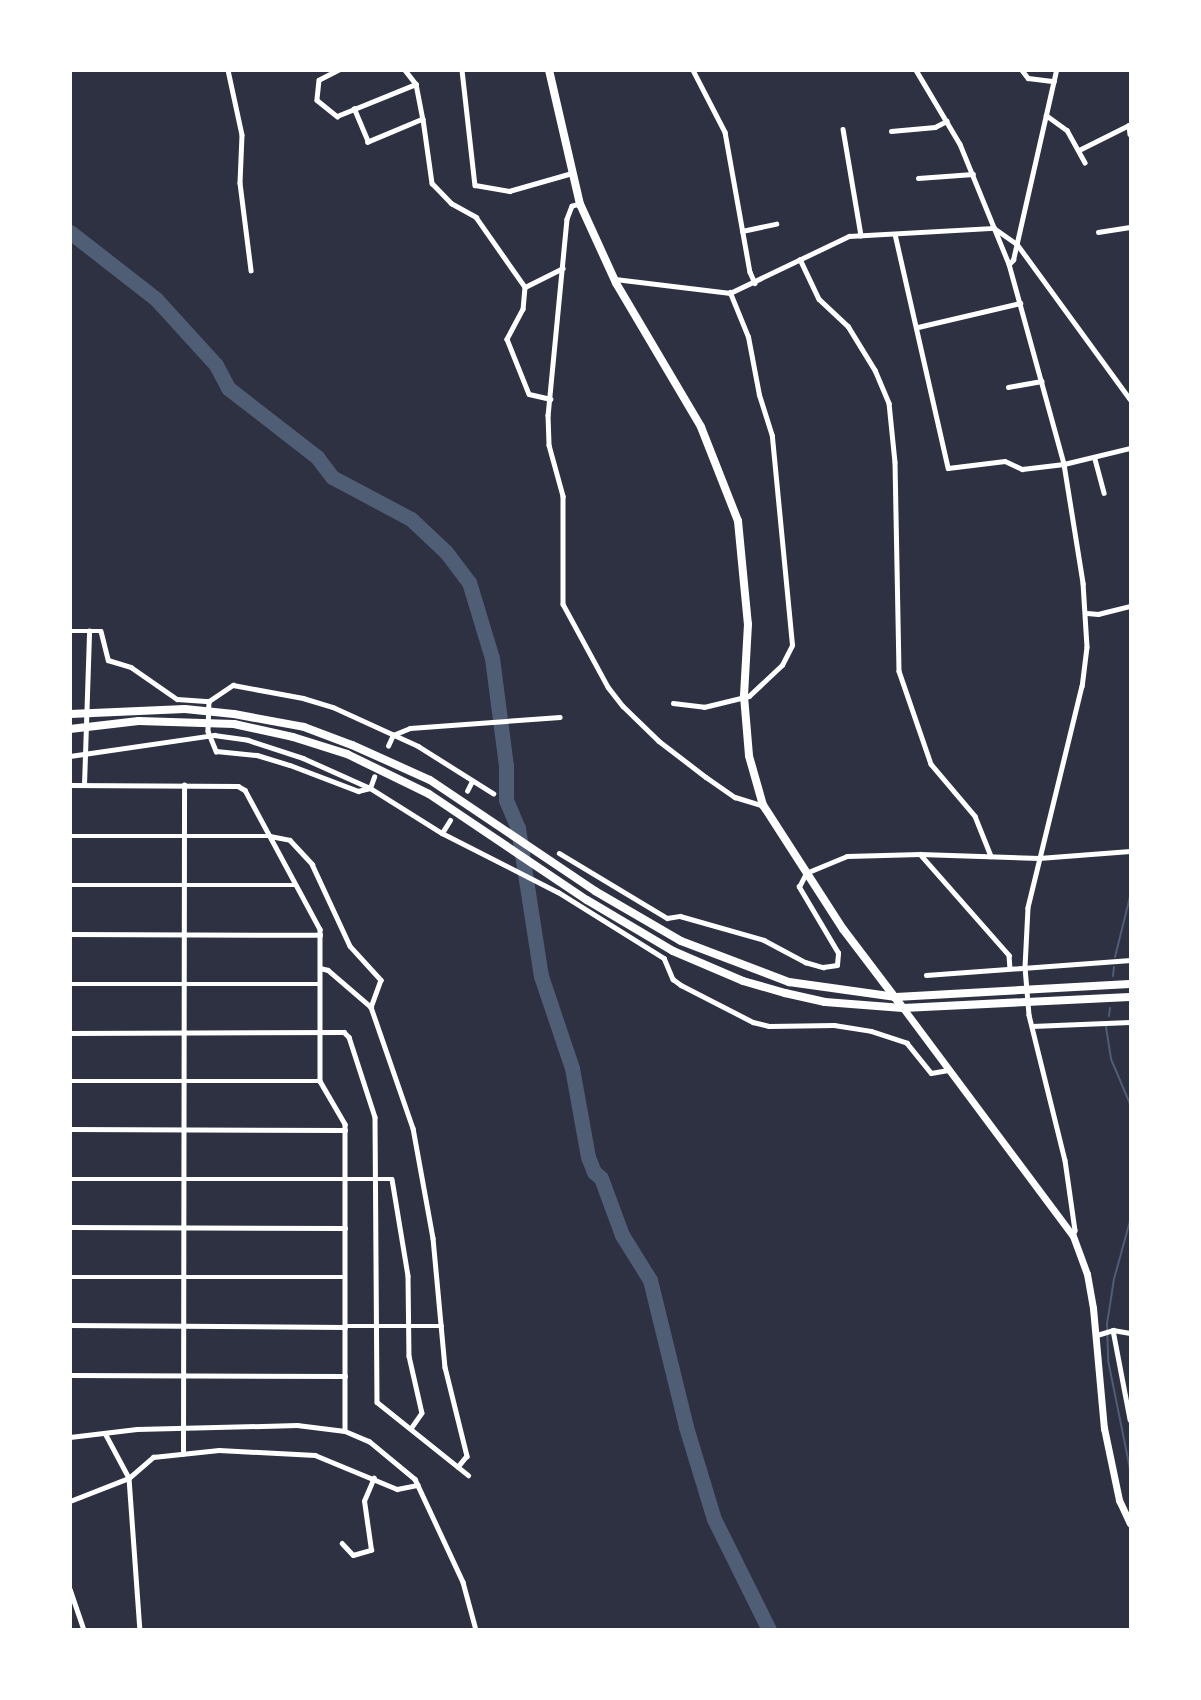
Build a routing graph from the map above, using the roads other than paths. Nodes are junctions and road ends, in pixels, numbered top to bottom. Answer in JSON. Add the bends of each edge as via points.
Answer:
{"nodes":[{"id":1,"x":228,"y":70,"type":"edge"},
{"id":2,"x":339,"y":70,"type":"edge"},
{"id":3,"x":405,"y":70,"type":"edge"},
{"id":4,"x":462,"y":70,"type":"edge"},
{"id":5,"x":549,"y":70,"type":"edge"},
{"id":6,"x":693,"y":70,"type":"edge"},
{"id":7,"x":916,"y":70,"type":"edge"},
{"id":8,"x":1022,"y":70,"type":"edge"},
{"id":9,"x":1056,"y":70,"type":"edge"},
{"id":10,"x":1054,"y":81,"type":"junction"},
{"id":11,"x":416,"y":84,"type":"junction"},
{"id":12,"x":354,"y":109,"type":"junction"},
{"id":13,"x":1046,"y":116,"type":"junction"},
{"id":14,"x":423,"y":119,"type":"junction"},
{"id":15,"x":947,"y":122,"type":"junction"},
{"id":16,"x":843,"y":129,"type":"dead end"},
{"id":17,"x":891,"y":131,"type":"dead end"},
{"id":18,"x":1131,"y":134,"type":"edge"},
{"id":19,"x":1079,"y":150,"type":"junction"},
{"id":20,"x":1085,"y":162,"type":"dead end"},
{"id":21,"x":572,"y":173,"type":"junction"},
{"id":22,"x":973,"y":174,"type":"junction"},
{"id":23,"x":918,"y":178,"type":"dead end"},
{"id":24,"x":580,"y":204,"type":"junction"},
{"id":25,"x":776,"y":224,"type":"dead end"},
{"id":26,"x":1131,"y":226,"type":"edge"},
{"id":27,"x":994,"y":228,"type":"junction"},
{"id":28,"x":742,"y":231,"type":"junction"},
{"id":29,"x":1098,"y":232,"type":"dead end"},
{"id":30,"x":896,"y":234,"type":"junction"},
{"id":31,"x":861,"y":235,"type":"junction"},
{"id":32,"x":1017,"y":244,"type":"junction"},
{"id":33,"x":800,"y":259,"type":"junction"},
{"id":34,"x":1009,"y":264,"type":"junction"},
{"id":35,"x":563,"y":268,"type":"junction"},
{"id":36,"x":251,"y":270,"type":"dead end"},
{"id":37,"x":615,"y":279,"type":"junction"},
{"id":38,"x":755,"y":283,"type":"junction"},
{"id":39,"x":525,"y":287,"type":"junction"},
{"id":40,"x":730,"y":292,"type":"junction"},
{"id":41,"x":1020,"y":303,"type":"junction"},
{"id":42,"x":918,"y":327,"type":"junction"},
{"id":43,"x":1041,"y":381,"type":"junction"},
{"id":44,"x":1008,"y":387,"type":"dead end"},
{"id":45,"x":550,"y":399,"type":"junction"},
{"id":46,"x":1131,"y":399,"type":"edge"},
{"id":47,"x":1131,"y":448,"type":"edge"},
{"id":48,"x":1095,"y":459,"type":"junction"},
{"id":49,"x":1064,"y":464,"type":"junction"},
{"id":50,"x":1104,"y":493,"type":"dead end"},
{"id":51,"x":1131,"y":606,"type":"edge"},
{"id":52,"x":1087,"y":613,"type":"junction"},
{"id":53,"x":70,"y":631,"type":"edge"},
{"id":54,"x":89,"y":631,"type":"junction"},
{"id":55,"x":744,"y":696,"type":"junction"},
{"id":56,"x":209,"y":700,"type":"junction"},
{"id":57,"x":673,"y":703,"type":"dead end"},
{"id":58,"x":72,"y":714,"type":"edge"},
{"id":59,"x":560,"y":717,"type":"dead end"},
{"id":60,"x":102,"y":724,"type":"junction"},
{"id":61,"x":70,"y":729,"type":"edge"},
{"id":62,"x":70,"y":734,"type":"edge"},
{"id":63,"x":393,"y":735,"type":"junction"},
{"id":64,"x":388,"y":746,"type":"dead end"},
{"id":65,"x":88,"y":754,"type":"junction"},
{"id":66,"x":70,"y":756,"type":"edge"},
{"id":67,"x":374,"y":777,"type":"dead end"},
{"id":68,"x":471,"y":783,"type":"junction"},
{"id":69,"x":70,"y":785,"type":"edge"},
{"id":70,"x":84,"y":785,"type":"junction"},
{"id":71,"x":184,"y":785,"type":"junction"},
{"id":72,"x":370,"y":788,"type":"junction"},
{"id":73,"x":466,"y":791,"type":"dead end"},
{"id":74,"x":493,"y":794,"type":"dead end"},
{"id":75,"x":763,"y":805,"type":"junction"},
{"id":76,"x":450,"y":819,"type":"dead end"},
{"id":77,"x":441,"y":833,"type":"junction"},
{"id":78,"x":70,"y":836,"type":"edge"},
{"id":79,"x":184,"y":836,"type":"junction"},
{"id":80,"x":270,"y":836,"type":"junction"},
{"id":81,"x":1131,"y":851,"type":"edge"},
{"id":82,"x":559,"y":853,"type":"dead end"},
{"id":83,"x":920,"y":854,"type":"junction"},
{"id":84,"x":991,"y":856,"type":"junction"},
{"id":85,"x":1039,"y":858,"type":"junction"},
{"id":86,"x":806,"y":873,"type":"junction"},
{"id":87,"x":70,"y":885,"type":"edge"},
{"id":88,"x":184,"y":885,"type":"junction"},
{"id":89,"x":296,"y":885,"type":"junction"},
{"id":90,"x":70,"y":934,"type":"edge"},
{"id":91,"x":183,"y":934,"type":"junction"},
{"id":92,"x":320,"y":935,"type":"junction"},
{"id":93,"x":1131,"y":960,"type":"edge"},
{"id":94,"x":1025,"y":967,"type":"junction"},
{"id":95,"x":320,"y":968,"type":"junction"},
{"id":96,"x":1010,"y":968,"type":"junction"},
{"id":97,"x":926,"y":975,"type":"dead end"},
{"id":98,"x":70,"y":984,"type":"edge"},
{"id":99,"x":184,"y":984,"type":"junction"},
{"id":100,"x":320,"y":984,"type":"junction"},
{"id":101,"x":1131,"y":984,"type":"edge"},
{"id":102,"x":896,"y":997,"type":"junction"},
{"id":103,"x":1131,"y":997,"type":"edge"},
{"id":104,"x":371,"y":1006,"type":"junction"},
{"id":105,"x":903,"y":1008,"type":"junction"},
{"id":106,"x":1131,"y":1022,"type":"edge"},
{"id":107,"x":1032,"y":1026,"type":"junction"},
{"id":108,"x":70,"y":1033,"type":"edge"},
{"id":109,"x":184,"y":1033,"type":"junction"},
{"id":110,"x":320,"y":1033,"type":"junction"},
{"id":111,"x":948,"y":1070,"type":"junction"},
{"id":112,"x":70,"y":1081,"type":"edge"},
{"id":113,"x":184,"y":1081,"type":"junction"},
{"id":114,"x":320,"y":1081,"type":"junction"},
{"id":115,"x":70,"y":1129,"type":"edge"},
{"id":116,"x":184,"y":1129,"type":"junction"},
{"id":117,"x":345,"y":1131,"type":"junction"},
{"id":118,"x":345,"y":1178,"type":"junction"},
{"id":119,"x":70,"y":1179,"type":"edge"},
{"id":120,"x":184,"y":1179,"type":"junction"},
{"id":121,"x":376,"y":1179,"type":"junction"},
{"id":122,"x":70,"y":1227,"type":"edge"},
{"id":123,"x":184,"y":1228,"type":"junction"},
{"id":124,"x":345,"y":1228,"type":"junction"},
{"id":125,"x":1073,"y":1236,"type":"junction"},
{"id":126,"x":70,"y":1277,"type":"edge"},
{"id":127,"x":183,"y":1277,"type":"junction"},
{"id":128,"x":345,"y":1277,"type":"junction"},
{"id":129,"x":70,"y":1325,"type":"edge"},
{"id":130,"x":183,"y":1326,"type":"junction"},
{"id":131,"x":345,"y":1326,"type":"junction"},
{"id":132,"x":376,"y":1326,"type":"junction"},
{"id":133,"x":409,"y":1326,"type":"junction"},
{"id":134,"x":442,"y":1326,"type":"junction"},
{"id":135,"x":1113,"y":1330,"type":"junction"},
{"id":136,"x":1131,"y":1333,"type":"edge"},
{"id":137,"x":1097,"y":1335,"type":"junction"},
{"id":138,"x":70,"y":1374,"type":"edge"},
{"id":139,"x":183,"y":1375,"type":"junction"},
{"id":140,"x":345,"y":1376,"type":"junction"},
{"id":141,"x":1131,"y":1419,"type":"edge"},
{"id":142,"x":183,"y":1428,"type":"junction"},
{"id":143,"x":411,"y":1429,"type":"junction"},
{"id":144,"x":345,"y":1431,"type":"junction"},
{"id":145,"x":105,"y":1433,"type":"junction"},
{"id":146,"x":70,"y":1437,"type":"edge"},
{"id":147,"x":183,"y":1455,"type":"junction"},
{"id":148,"x":458,"y":1467,"type":"junction"},
{"id":149,"x":468,"y":1475,"type":"dead end"},
{"id":150,"x":129,"y":1478,"type":"junction"},
{"id":151,"x":374,"y":1478,"type":"junction"},
{"id":152,"x":418,"y":1485,"type":"junction"},
{"id":153,"x":70,"y":1501,"type":"edge"},
{"id":154,"x":1131,"y":1524,"type":"edge"},
{"id":155,"x":342,"y":1543,"type":"dead end"},
{"id":156,"x":70,"y":1589,"type":"edge"},
{"id":157,"x":84,"y":1629,"type":"edge"},
{"id":158,"x":140,"y":1629,"type":"edge"},
{"id":159,"x":476,"y":1629,"type":"edge"}],
"edges":[{"from":1,"to":36,"type":"street","via":[[242,135],[241,202]]},
{"from":2,"to":12,"type":"street","via":[[319,80],[317,100],[337,116]]},
{"from":3,"to":11,"type":"street"},
{"from":4,"to":21,"type":"street","via":[[475,185],[509,190]]},
{"from":5,"to":21,"type":"main road"},
{"from":6,"to":28,"type":"street","via":[[725,132]]},
{"from":7,"to":15,"type":"street"},
{"from":8,"to":10,"type":"street","via":[[1028,78]]},
{"from":9,"to":10,"type":"street"},
{"from":10,"to":13,"type":"street"},
{"from":11,"to":12,"type":"street"},
{"from":11,"to":14,"type":"street"},
{"from":12,"to":14,"type":"street","via":[[368,142]]},
{"from":13,"to":19,"type":"street","via":[[1067,130]]},
{"from":13,"to":32,"type":"street"},
{"from":14,"to":39,"type":"street","via":[[432,183],[451,203],[476,217]]},
{"from":15,"to":17,"type":"street"},
{"from":15,"to":22,"type":"street"},
{"from":16,"to":31,"type":"street"},
{"from":18,"to":19,"type":"street","via":[[1129,125]]},
{"from":19,"to":20,"type":"street"},
{"from":21,"to":24,"type":"main road"},
{"from":22,"to":23,"type":"street"},
{"from":22,"to":27,"type":"street"},
{"from":24,"to":35,"type":"street","via":[[572,206],[567,219]]},
{"from":24,"to":37,"type":"main road"},
{"from":25,"to":28,"type":"street"},
{"from":26,"to":29,"type":"street"},
{"from":27,"to":30,"type":"street"},
{"from":27,"to":32,"type":"street"},
{"from":27,"to":34,"type":"street"},
{"from":28,"to":38,"type":"street"},
{"from":30,"to":31,"type":"street"},
{"from":30,"to":42,"type":"street"},
{"from":31,"to":33,"type":"street","via":[[838,238]]},
{"from":32,"to":34,"type":"street"},
{"from":32,"to":46,"type":"street"},
{"from":33,"to":38,"type":"street"},
{"from":33,"to":84,"type":"street","via":[[819,299],[848,326],[875,370],[889,404],[895,462],[899,670],[931,765],[975,816]]},
{"from":34,"to":41,"type":"street"},
{"from":35,"to":39,"type":"street"},
{"from":35,"to":45,"type":"street"},
{"from":37,"to":40,"type":"street"},
{"from":37,"to":55,"type":"main road","via":[[701,428],[738,521],[748,624]]},
{"from":38,"to":40,"type":"street"},
{"from":39,"to":45,"type":"street","via":[[523,309],[507,339],[529,394]]},
{"from":40,"to":55,"type":"street","via":[[748,337],[772,436],[792,645],[782,665],[749,696]]},
{"from":41,"to":42,"type":"street"},
{"from":41,"to":43,"type":"street"},
{"from":42,"to":49,"type":"street","via":[[916,337],[948,468],[1005,461],[1022,469]]},
{"from":43,"to":44,"type":"street"},
{"from":43,"to":49,"type":"street"},
{"from":45,"to":75,"type":"street","via":[[549,445],[563,496],[562,604],[569,618],[608,687],[658,741],[735,797]]},
{"from":47,"to":48,"type":"street"},
{"from":48,"to":49,"type":"street"},
{"from":48,"to":50,"type":"street"},
{"from":49,"to":52,"type":"street"},
{"from":51,"to":52,"type":"street"},
{"from":52,"to":85,"type":"street","via":[[1082,686]]},
{"from":53,"to":54,"type":"street"},
{"from":54,"to":56,"type":"street","via":[[101,631],[108,660],[114,664],[131,667],[177,699]]},
{"from":54,"to":65,"type":"street"},
{"from":55,"to":57,"type":"street","via":[[704,707]]},
{"from":55,"to":75,"type":"main road","via":[[748,756]]},
{"from":56,"to":63,"type":"street","via":[[233,686],[264,689],[333,707]]},
{"from":56,"to":72,"type":"street","via":[[208,731],[216,752],[256,755],[358,791]]},
{"from":58,"to":102,"type":"main road","via":[[215,712],[262,717],[352,745],[430,780],[615,903],[681,941],[789,982]]},
{"from":59,"to":63,"type":"street","via":[[410,728]]},
{"from":60,"to":61,"type":"main road"},
{"from":60,"to":62,"type":"main road"},
{"from":60,"to":105,"type":"main road","via":[[213,723],[262,729],[347,754],[429,794],[673,951],[743,981],[785,993],[825,1002]]},
{"from":63,"to":64,"type":"street"},
{"from":63,"to":68,"type":"street","via":[[451,765]]},
{"from":65,"to":66,"type":"street"},
{"from":65,"to":70,"type":"street"},
{"from":65,"to":72,"type":"street","via":[[214,735],[248,740],[303,758]]},
{"from":67,"to":72,"type":"street"},
{"from":68,"to":73,"type":"street"},
{"from":68,"to":74,"type":"street"},
{"from":69,"to":70,"type":"street"},
{"from":70,"to":71,"type":"street"},
{"from":71,"to":79,"type":"street"},
{"from":71,"to":80,"type":"street","via":[[238,786],[245,790]]},
{"from":72,"to":77,"type":"street"},
{"from":75,"to":86,"type":"main road"},
{"from":76,"to":77,"type":"street"},
{"from":77,"to":111,"type":"street","via":[[558,892],[664,958],[673,979],[681,985],[753,1022],[769,1026],[834,1025],[871,1031],[907,1043],[931,1073]]},
{"from":78,"to":79,"type":"street"},
{"from":79,"to":80,"type":"street"},
{"from":79,"to":88,"type":"street"},
{"from":80,"to":89,"type":"street"},
{"from":80,"to":104,"type":"street","via":[[290,840],[312,864],[350,946],[381,980]]},
{"from":81,"to":85,"type":"street"},
{"from":82,"to":86,"type":"street","via":[[666,918],[680,916],[764,940],[805,962],[837,965],[838,953],[799,893]]},
{"from":83,"to":84,"type":"street"},
{"from":83,"to":86,"type":"street","via":[[847,856]]},
{"from":83,"to":96,"type":"street","via":[[1009,955]]},
{"from":84,"to":85,"type":"street"},
{"from":85,"to":94,"type":"street","via":[[1028,908]]},
{"from":86,"to":102,"type":"main road"},
{"from":87,"to":88,"type":"street"},
{"from":88,"to":89,"type":"street"},
{"from":88,"to":91,"type":"street"},
{"from":89,"to":92,"type":"street"},
{"from":90,"to":91,"type":"street"},
{"from":91,"to":92,"type":"street"},
{"from":91,"to":99,"type":"street"},
{"from":92,"to":95,"type":"street"},
{"from":93,"to":94,"type":"street"},
{"from":94,"to":96,"type":"street"},
{"from":94,"to":107,"type":"street"},
{"from":95,"to":100,"type":"street"},
{"from":95,"to":104,"type":"street","via":[[328,970]]},
{"from":96,"to":97,"type":"street"},
{"from":98,"to":99,"type":"street"},
{"from":99,"to":100,"type":"street"},
{"from":99,"to":109,"type":"street"},
{"from":100,"to":110,"type":"street"},
{"from":101,"to":102,"type":"main road"},
{"from":102,"to":105,"type":"main road"},
{"from":103,"to":105,"type":"main road"},
{"from":104,"to":134,"type":"street","via":[[418,1147]]},
{"from":105,"to":111,"type":"main road"},
{"from":106,"to":107,"type":"street"},
{"from":107,"to":125,"type":"street","via":[[1065,1160]]},
{"from":108,"to":109,"type":"street"},
{"from":109,"to":110,"type":"street"},
{"from":109,"to":113,"type":"street"},
{"from":110,"to":114,"type":"street"},
{"from":110,"to":121,"type":"street","via":[[344,1032],[349,1037],[375,1117]]},
{"from":111,"to":125,"type":"main road"},
{"from":112,"to":113,"type":"street"},
{"from":113,"to":114,"type":"street"},
{"from":113,"to":116,"type":"street"},
{"from":114,"to":117,"type":"street","via":[[345,1124]]},
{"from":115,"to":116,"type":"street"},
{"from":116,"to":117,"type":"street"},
{"from":116,"to":120,"type":"street"},
{"from":117,"to":118,"type":"street"},
{"from":118,"to":120,"type":"street"},
{"from":118,"to":121,"type":"street"},
{"from":118,"to":124,"type":"street"},
{"from":119,"to":120,"type":"street"},
{"from":120,"to":123,"type":"street"},
{"from":121,"to":132,"type":"street"},
{"from":121,"to":133,"type":"street","via":[[392,1179],[395,1191],[408,1276]]},
{"from":122,"to":123,"type":"street"},
{"from":123,"to":124,"type":"street"},
{"from":123,"to":127,"type":"street"},
{"from":124,"to":128,"type":"street"},
{"from":125,"to":137,"type":"main road","via":[[1087,1274]]},
{"from":126,"to":127,"type":"street"},
{"from":127,"to":128,"type":"street"},
{"from":127,"to":130,"type":"street"},
{"from":128,"to":131,"type":"street"},
{"from":129,"to":130,"type":"street"},
{"from":130,"to":131,"type":"street"},
{"from":130,"to":139,"type":"street"},
{"from":131,"to":132,"type":"street"},
{"from":131,"to":140,"type":"street"},
{"from":132,"to":133,"type":"street"},
{"from":132,"to":143,"type":"street","via":[[377,1402]]},
{"from":133,"to":134,"type":"street"},
{"from":133,"to":143,"type":"street","via":[[409,1356],[422,1413]]},
{"from":134,"to":148,"type":"street","via":[[445,1367],[467,1456]]},
{"from":135,"to":136,"type":"street"},
{"from":135,"to":137,"type":"street"},
{"from":135,"to":141,"type":"street"},
{"from":137,"to":154,"type":"main road","via":[[1104,1428],[1119,1500]]},
{"from":138,"to":139,"type":"street"},
{"from":139,"to":140,"type":"street"},
{"from":139,"to":142,"type":"street"},
{"from":140,"to":144,"type":"street"},
{"from":142,"to":144,"type":"street","via":[[297,1425]]},
{"from":142,"to":145,"type":"street"},
{"from":142,"to":147,"type":"street"},
{"from":143,"to":148,"type":"street"},
{"from":144,"to":152,"type":"street","via":[[369,1441],[403,1467]]},
{"from":145,"to":146,"type":"street"},
{"from":145,"to":150,"type":"street"},
{"from":147,"to":150,"type":"street","via":[[153,1457]]},
{"from":147,"to":151,"type":"street","via":[[219,1450],[315,1455]]},
{"from":148,"to":149,"type":"street"},
{"from":150,"to":153,"type":"street"},
{"from":150,"to":158,"type":"street"},
{"from":151,"to":152,"type":"street","via":[[397,1489]]},
{"from":151,"to":155,"type":"street","via":[[364,1502],[371,1550],[353,1555]]},
{"from":152,"to":159,"type":"street","via":[[463,1582]]},
{"from":156,"to":157,"type":"street"}]}
